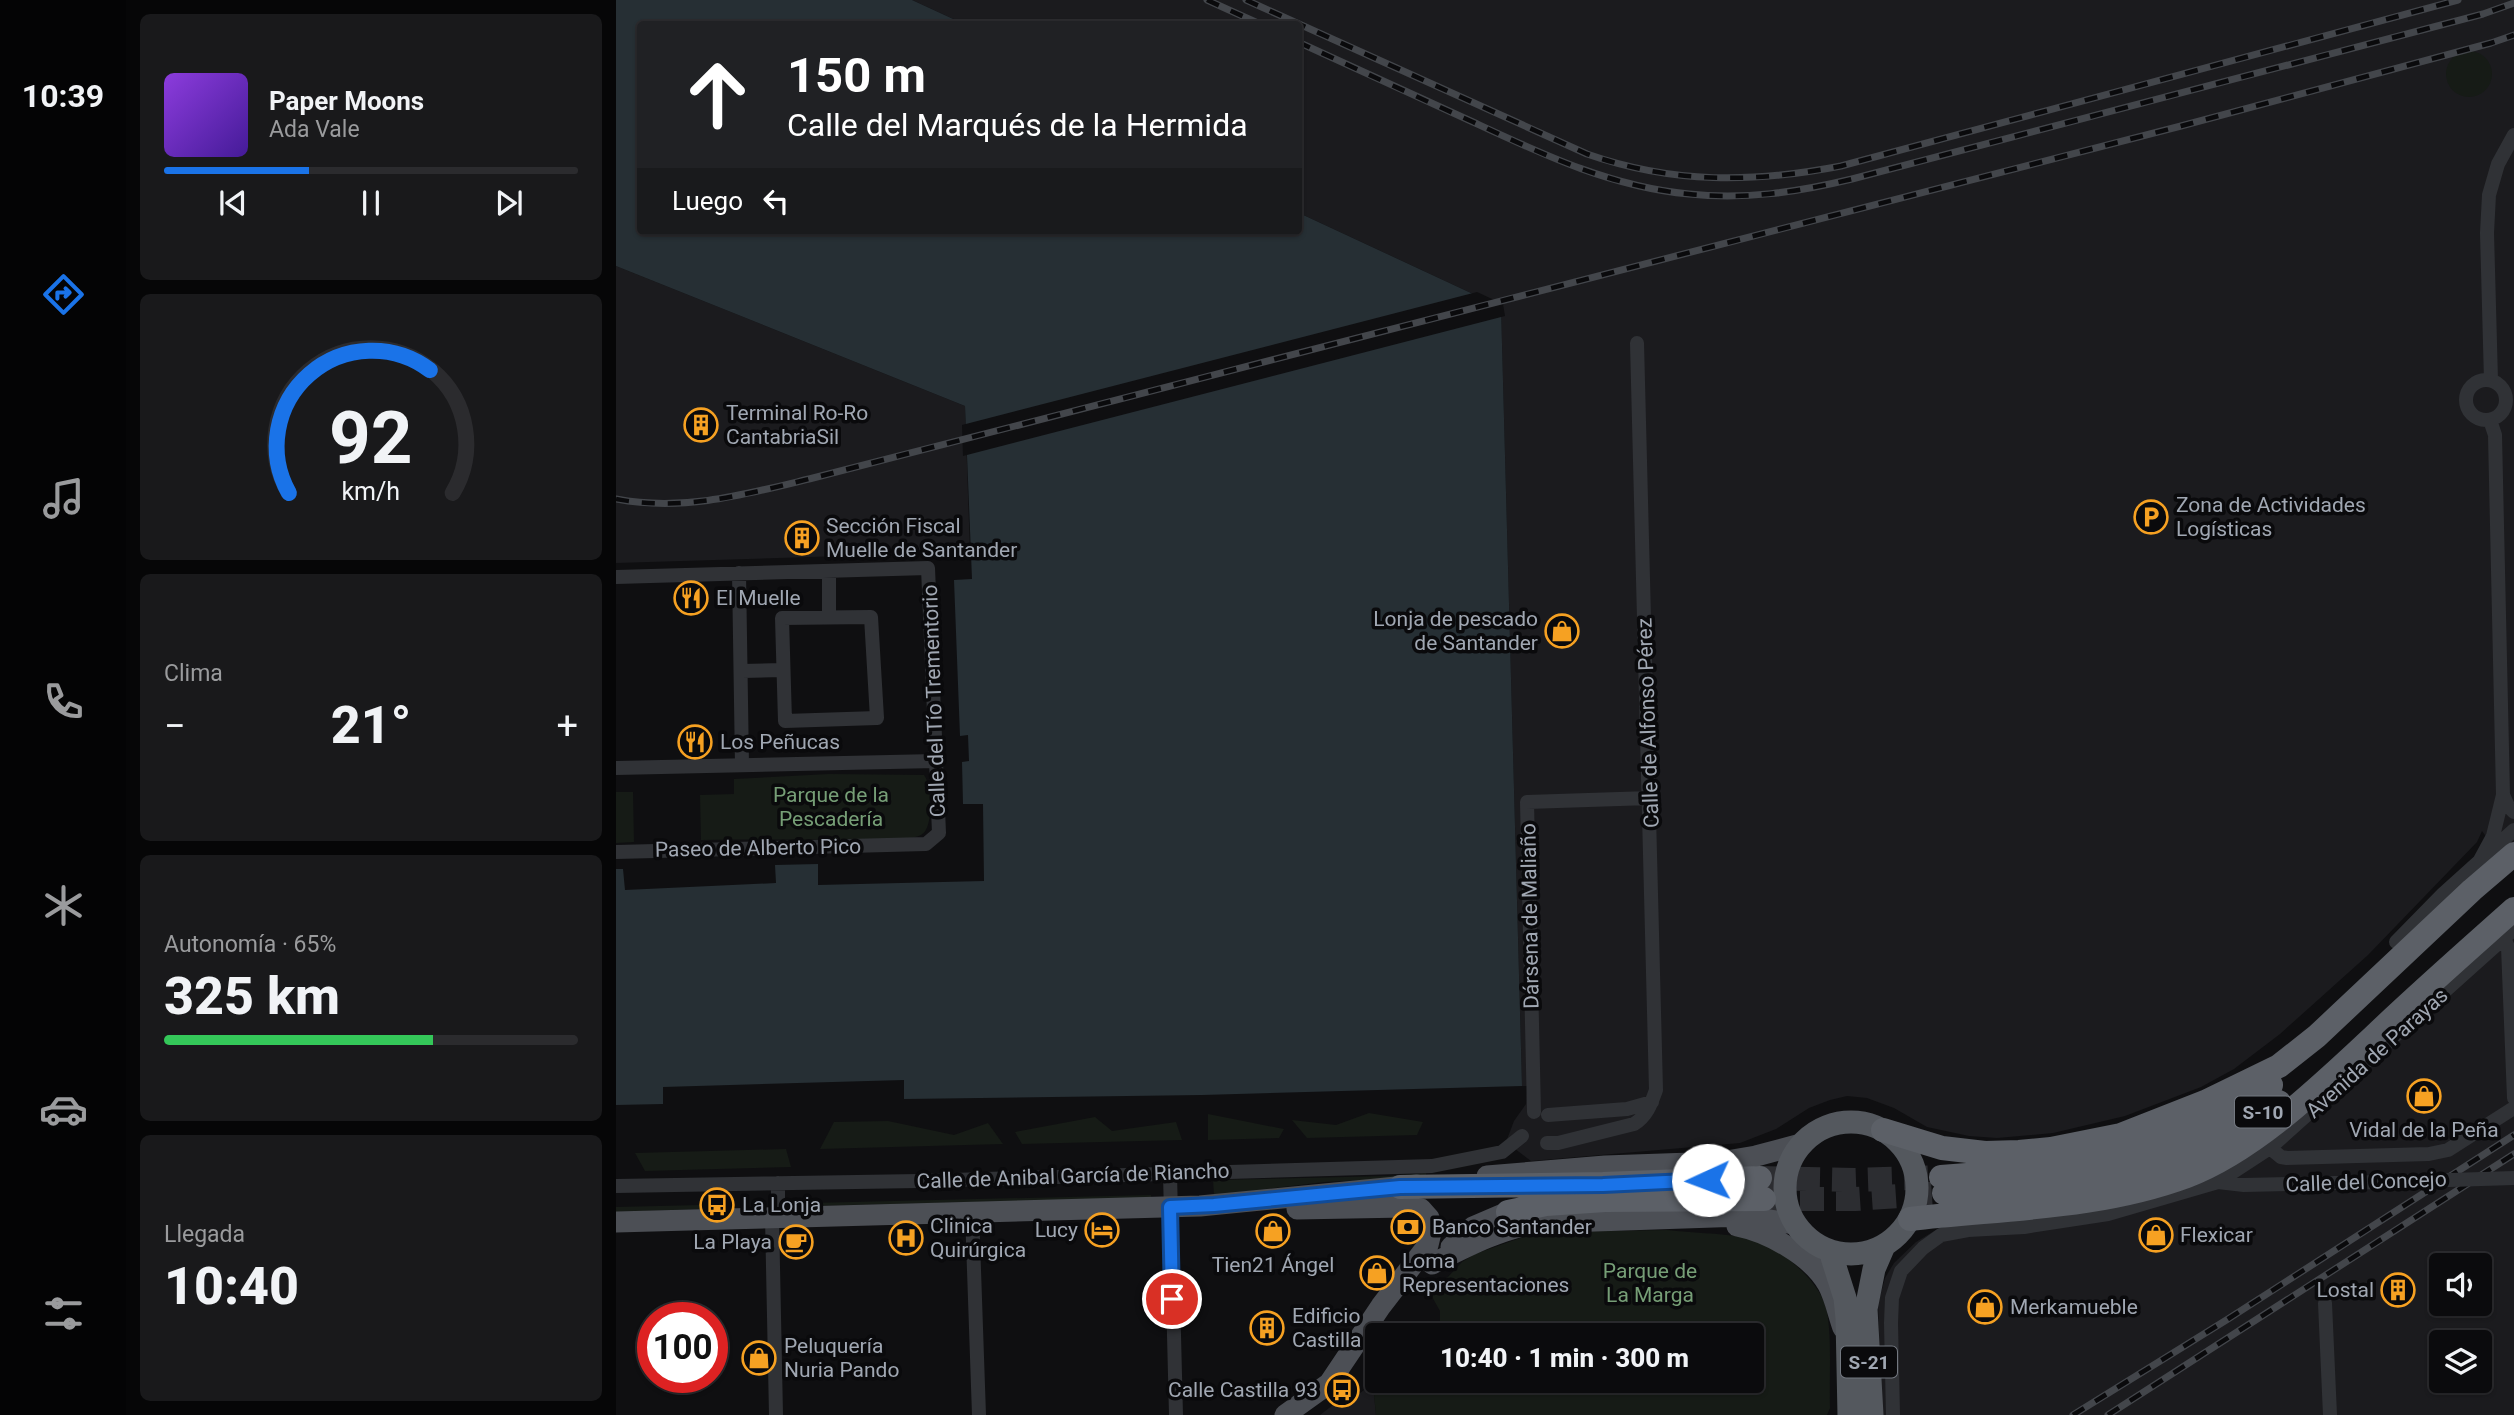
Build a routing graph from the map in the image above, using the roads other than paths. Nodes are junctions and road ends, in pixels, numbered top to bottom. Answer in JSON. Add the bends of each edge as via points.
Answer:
{"nodes":[{"id":1,"x":2514,"y":135,"type":"edge"},
{"id":2,"x":1637,"y":343,"type":"dead end"},
{"id":3,"x":2491,"y":380,"type":"junction"},
{"id":4,"x":2510,"y":402,"type":"edge"},
{"id":5,"x":2490,"y":420,"type":"junction"},
{"id":6,"x":829,"y":571,"type":"junction"},
{"id":7,"x":739,"y":573,"type":"junction"},
{"id":8,"x":616,"y":578,"type":"edge"},
{"id":9,"x":829,"y":617,"type":"junction"},
{"id":10,"x":782,"y":670,"type":"junction"},
{"id":11,"x":742,"y":671,"type":"junction"},
{"id":12,"x":936,"y":761,"type":"junction"},
{"id":13,"x":742,"y":765,"type":"junction"},
{"id":14,"x":616,"y":768,"type":"edge"},
{"id":15,"x":2503,"y":794,"type":"junction"},
{"id":16,"x":1650,"y":798,"type":"junction"},
{"id":17,"x":2514,"y":812,"type":"edge"},
{"id":18,"x":2514,"y":830,"type":"edge"},
{"id":19,"x":939,"y":833,"type":"joint"},
{"id":20,"x":616,"y":852,"type":"edge"},
{"id":21,"x":2514,"y":854,"type":"edge"},
{"id":22,"x":2480,"y":860,"type":"junction"},
{"id":23,"x":2514,"y":867,"type":"edge"},
{"id":24,"x":2514,"y":893,"type":"edge"},
{"id":25,"x":2514,"y":909,"type":"edge"},
{"id":26,"x":2509,"y":934,"type":"edge"},
{"id":27,"x":2396,"y":942,"type":"joint"},
{"id":28,"x":2399,"y":1033,"type":"junction"},
{"id":29,"x":2372,"y":1037,"type":"junction"},
{"id":30,"x":2514,"y":1098,"type":"edge"},
{"id":31,"x":2205,"y":1101,"type":"junction"},
{"id":32,"x":1652,"y":1102,"type":"junction"},
{"id":33,"x":2514,"y":1108,"type":"edge"},
{"id":34,"x":1883,"y":1130,"type":"junction"},
{"id":35,"x":1522,"y":1136,"type":"dead end"},
{"id":36,"x":1546,"y":1143,"type":"dead end"},
{"id":37,"x":1801,"y":1144,"type":"junction"},
{"id":38,"x":2270,"y":1148,"type":"junction"},
{"id":39,"x":1170,"y":1174,"type":"junction"},
{"id":40,"x":2514,"y":1178,"type":"edge"},
{"id":41,"x":2218,"y":1182,"type":"junction"},
{"id":42,"x":778,"y":1183,"type":"junction"},
{"id":43,"x":616,"y":1186,"type":"edge"},
{"id":44,"x":1400,"y":1187,"type":"junction"},
{"id":45,"x":2120,"y":1195,"type":"junction"},
{"id":46,"x":2158,"y":1200,"type":"junction"},
{"id":47,"x":1207,"y":1205,"type":"junction"},
{"id":48,"x":1170,"y":1207,"type":"junction"},
{"id":49,"x":972,"y":1212,"type":"junction"},
{"id":50,"x":1508,"y":1212,"type":"joint"},
{"id":51,"x":775,"y":1217,"type":"junction"},
{"id":52,"x":1690,"y":1219,"type":"junction"},
{"id":53,"x":1910,"y":1219,"type":"junction"},
{"id":54,"x":616,"y":1222,"type":"edge"},
{"id":55,"x":1795,"y":1224,"type":"junction"},
{"id":56,"x":1884,"y":1246,"type":"junction"},
{"id":57,"x":1830,"y":1251,"type":"junction"},
{"id":58,"x":1433,"y":1264,"type":"junction"},
{"id":59,"x":2325,"y":1303,"type":"dead end"},
{"id":60,"x":1846,"y":1339,"type":"junction"},
{"id":61,"x":1328,"y":1385,"type":"junction"},
{"id":62,"x":776,"y":1415,"type":"edge"},
{"id":63,"x":979,"y":1415,"type":"edge"},
{"id":64,"x":1176,"y":1415,"type":"edge"},
{"id":65,"x":1285,"y":1415,"type":"edge"},
{"id":66,"x":1849,"y":1415,"type":"edge"},
{"id":67,"x":1872,"y":1415,"type":"edge"},
{"id":68,"x":1894,"y":1415,"type":"edge"},
{"id":69,"x":2330,"y":1415,"type":"edge"}],
"edges":[{"from":1,"to":3,"type":"street","via":[[2498,164],[2489,195]]},
{"from":2,"to":16,"type":"street","name":"Calle de Alfonso Pérez"},
{"from":3,"to":4,"type":"street","via":[[2501,386]]},
{"from":3,"to":5,"type":"street","via":[[2478,382],[2466,394],[2473,416]]},
{"from":4,"to":5,"type":"street","via":[[2501,415]]},
{"from":5,"to":15,"type":"street","via":[[2495,435]]},
{"from":6,"to":7,"type":"street"},
{"from":6,"to":9,"type":"street"},
{"from":6,"to":12,"type":"street","name":"Calle del Tío Trementorio","via":[[928,568]]},
{"from":7,"to":8,"type":"street"},
{"from":7,"to":11,"type":"street"},
{"from":9,"to":10,"type":"street","via":[[782,618]]},
{"from":9,"to":10,"type":"street","via":[[871,617],[877,718],[785,721]]},
{"from":10,"to":11,"type":"street"},
{"from":11,"to":13,"type":"street"},
{"from":12,"to":13,"type":"street"},
{"from":12,"to":19,"type":"street","name":"Calle del Tío Trementorio"},
{"from":13,"to":14,"type":"street"},
{"from":15,"to":17,"type":"street"},
{"from":15,"to":22,"type":"street","via":[[2493,836]]},
{"from":16,"to":32,"type":"street","name":"Calle de Alfonso Pérez","via":[[1657,1074]]},
{"from":16,"to":32,"type":"street","name":"Dársena de Maliaño","via":[[1527,802],[1541,1114],[1627,1109]]},
{"from":18,"to":22,"type":"street"},
{"from":19,"to":20,"type":"street","name":"Paseo de Alberto Pico","via":[[926,844]]},
{"from":21,"to":31,"type":"highway","via":[[2279,1066]]},
{"from":22,"to":27,"type":"street"},
{"from":23,"to":24,"type":"highway","number":"S-10","via":[[2316,1051],[2218,1119],[2147,1149],[2072,1167],[1943,1185],[2051,1187],[2132,1173],[2209,1143],[2284,1099],[2330,1064]]},
{"from":25,"to":29,"type":"highway"},
{"from":26,"to":28,"type":"street","name":"Avenida de Parayas"},
{"from":26,"to":30,"type":"street"},
{"from":27,"to":31,"type":"highway","via":[[2297,1038]]},
{"from":28,"to":29,"type":"highway"},
{"from":28,"to":38,"type":"street","name":"Avenida de Parayas"},
{"from":29,"to":45,"type":"highway","via":[[2326,1081],[2223,1158],[2186,1176]]},
{"from":31,"to":34,"type":"highway","via":[[2121,1135],[2019,1152],[1942,1148]]},
{"from":32,"to":36,"type":"street","via":[[1634,1124]]},
{"from":33,"to":38,"type":"street","via":[[2448,1150],[2429,1154],[2287,1158]]},
{"from":34,"to":37,"type":"highway","via":[[1847,1122],[1828,1126]]},
{"from":34,"to":53,"type":"highway","via":[[1911,1159],[1917,1199]]},
{"from":35,"to":39,"type":"street","name":"Calle de Anibal García de Riancho","via":[[1502,1152],[1432,1166]]},
{"from":37,"to":44,"type":"main road","via":[[1720,1162],[1520,1172]]},
{"from":37,"to":55,"type":"highway","via":[[1788,1165],[1785,1185]]},
{"from":38,"to":41,"type":"street","name":"Avenida de Parayas"},
{"from":39,"to":42,"type":"street","name":"Calle de Anibal García de Riancho"},
{"from":39,"to":48,"type":"street"},
{"from":40,"to":41,"type":"street","name":"Calle del Concejo","bridge":true},
{"from":41,"to":46,"type":"street","name":"Avenida de Parayas"},
{"from":42,"to":43,"type":"street","name":"Calle de Anibal García de Riancho"},
{"from":42,"to":51,"type":"street"},
{"from":44,"to":47,"type":"main road"},
{"from":44,"to":50,"type":"highway","via":[[1762,1188],[1546,1204]]},
{"from":45,"to":46,"type":"highway"},
{"from":45,"to":53,"type":"highway"},
{"from":46,"to":68,"type":"street","name":"Avenida de Parayas","via":[[2036,1226],[1941,1235],[1923,1248],[1901,1271],[1892,1298]]},
{"from":47,"to":48,"type":"main road"},
{"from":47,"to":61,"type":"main road","via":[[1302,1210],[1405,1207],[1420,1209],[1429,1218],[1428,1245]]},
{"from":48,"to":49,"type":"main road"},
{"from":48,"to":64,"type":"street"},
{"from":49,"to":51,"type":"main road"},
{"from":49,"to":63,"type":"street"},
{"from":50,"to":58,"type":"main road","via":[[1473,1227]]},
{"from":51,"to":54,"type":"main road"},
{"from":51,"to":62,"type":"street"},
{"from":52,"to":55,"type":"main road","via":[[1743,1216]]},
{"from":52,"to":58,"type":"main road","via":[[1517,1227]]},
{"from":52,"to":60,"type":"main road","via":[[1756,1230],[1794,1251],[1828,1284]]},
{"from":53,"to":56,"type":"highway"},
{"from":55,"to":57,"type":"highway","via":[[1810,1240]]},
{"from":56,"to":57,"type":"highway","via":[[1857,1254]]},
{"from":56,"to":67,"type":"highway","number":"S-21","via":[[1866,1309]]},
{"from":57,"to":60,"type":"highway","number":"S-21","via":[[1844,1298]]},
{"from":58,"to":61,"type":"main road","via":[[1354,1362]]},
{"from":59,"to":69,"type":"street"},
{"from":60,"to":66,"type":"highway","number":"S-21"},
{"from":61,"to":65,"type":"main road"}]}
